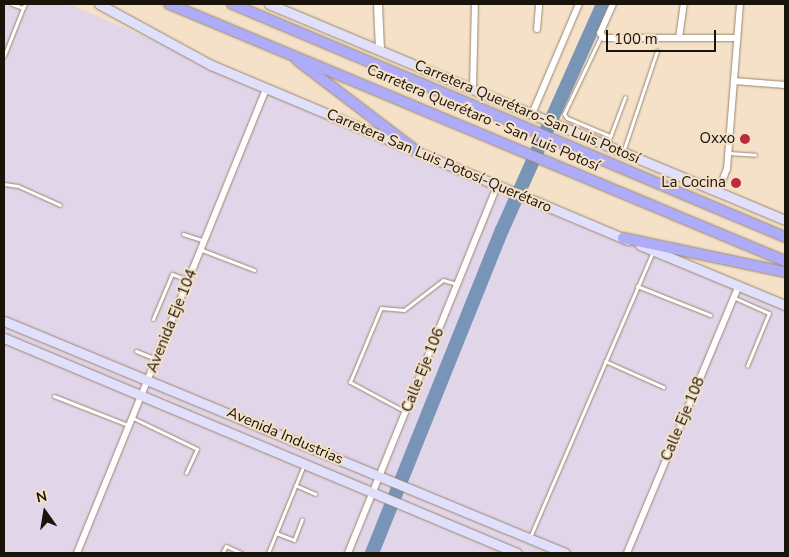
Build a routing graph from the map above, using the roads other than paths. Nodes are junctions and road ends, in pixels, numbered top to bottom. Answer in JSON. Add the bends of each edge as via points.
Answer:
{"nodes":[{"id":1,"x":12,"y":4,"type":"edge"},
{"id":2,"x":25,"y":4,"type":"edge"},
{"id":3,"x":99,"y":4,"type":"edge"},
{"id":4,"x":169,"y":4,"type":"edge"},
{"id":5,"x":232,"y":4,"type":"edge"},
{"id":6,"x":269,"y":4,"type":"edge"},
{"id":7,"x":378,"y":4,"type":"edge"},
{"id":8,"x":475,"y":4,"type":"edge"},
{"id":9,"x":539,"y":4,"type":"edge"},
{"id":10,"x":579,"y":4,"type":"edge"},
{"id":11,"x":613,"y":4,"type":"edge"},
{"id":12,"x":684,"y":4,"type":"edge"},
{"id":13,"x":740,"y":4,"type":"edge"},
{"id":14,"x":241,"y":7,"type":"edge"},
{"id":15,"x":23,"y":8,"type":"junction"},
{"id":16,"x":537,"y":29,"type":"dead end"},
{"id":17,"x":601,"y":36,"type":"junction"},
{"id":18,"x":679,"y":38,"type":"junction"},
{"id":19,"x":736,"y":38,"type":"junction"},
{"id":20,"x":380,"y":50,"type":"junction"},
{"id":21,"x":657,"y":51,"type":"dead end"},
{"id":22,"x":286,"y":52,"type":"junction"},
{"id":23,"x":4,"y":56,"type":"edge"},
{"id":24,"x":734,"y":80,"type":"junction"},
{"id":25,"x":785,"y":85,"type":"edge"},
{"id":26,"x":266,"y":89,"type":"junction"},
{"id":27,"x":473,"y":89,"type":"junction"},
{"id":28,"x":625,"y":97,"type":"dead end"},
{"id":29,"x":535,"y":115,"type":"junction"},
{"id":30,"x":610,"y":136,"type":"junction"},
{"id":31,"x":607,"y":146,"type":"junction"},
{"id":32,"x":414,"y":150,"type":"junction"},
{"id":33,"x":623,"y":152,"type":"junction"},
{"id":34,"x":728,"y":153,"type":"junction"},
{"id":35,"x":755,"y":155,"type":"dead end"},
{"id":36,"x":4,"y":184,"type":"edge"},
{"id":37,"x":497,"y":186,"type":"junction"},
{"id":38,"x":718,"y":192,"type":"junction"},
{"id":39,"x":60,"y":205,"type":"dead end"},
{"id":40,"x":785,"y":220,"type":"edge"},
{"id":41,"x":183,"y":234,"type":"dead end"},
{"id":42,"x":785,"y":237,"type":"edge"},
{"id":43,"x":623,"y":238,"type":"junction"},
{"id":44,"x":205,"y":241,"type":"junction"},
{"id":45,"x":201,"y":249,"type":"junction"},
{"id":46,"x":653,"y":250,"type":"junction"},
{"id":47,"x":785,"y":261,"type":"edge"},
{"id":48,"x":254,"y":270,"type":"dead end"},
{"id":49,"x":785,"y":272,"type":"edge"},
{"id":50,"x":189,"y":280,"type":"junction"},
{"id":51,"x":458,"y":284,"type":"junction"},
{"id":52,"x":739,"y":285,"type":"junction"},
{"id":53,"x":637,"y":286,"type":"junction"},
{"id":54,"x":734,"y":297,"type":"junction"},
{"id":55,"x":785,"y":305,"type":"edge"},
{"id":56,"x":710,"y":315,"type":"dead end"},
{"id":57,"x":153,"y":319,"type":"dead end"},
{"id":58,"x":4,"y":321,"type":"edge"},
{"id":59,"x":4,"y":338,"type":"edge"},
{"id":60,"x":136,"y":351,"type":"dead end"},
{"id":61,"x":156,"y":359,"type":"junction"},
{"id":62,"x":604,"y":361,"type":"junction"},
{"id":63,"x":747,"y":366,"type":"dead end"},
{"id":64,"x":148,"y":380,"type":"junction"},
{"id":65,"x":663,"y":386,"type":"dead end"},
{"id":66,"x":54,"y":396,"type":"dead end"},
{"id":67,"x":142,"y":396,"type":"junction"},
{"id":68,"x":406,"y":412,"type":"junction"},
{"id":69,"x":132,"y":418,"type":"junction"},
{"id":70,"x":129,"y":426,"type":"junction"},
{"id":71,"x":304,"y":464,"type":"junction"},
{"id":72,"x":186,"y":473,"type":"dead end"},
{"id":73,"x":385,"y":478,"type":"junction"},
{"id":74,"x":295,"y":486,"type":"junction"},
{"id":75,"x":315,"y":494,"type":"dead end"},
{"id":76,"x":378,"y":494,"type":"junction"},
{"id":77,"x":302,"y":519,"type":"dead end"},
{"id":78,"x":276,"y":533,"type":"junction"},
{"id":79,"x":530,"y":538,"type":"junction"},
{"id":80,"x":232,"y":551,"type":"edge"},
{"id":81,"x":77,"y":553,"type":"edge"},
{"id":82,"x":222,"y":553,"type":"edge"},
{"id":83,"x":241,"y":553,"type":"edge"},
{"id":84,"x":268,"y":553,"type":"edge"},
{"id":85,"x":348,"y":553,"type":"edge"},
{"id":86,"x":517,"y":553,"type":"edge"},
{"id":87,"x":565,"y":553,"type":"edge"},
{"id":88,"x":627,"y":553,"type":"edge"}],
"edges":[{"from":1,"to":15,"type":"lane"},
{"from":2,"to":15,"type":"lane"},
{"from":3,"to":26,"type":"main road","name":"Carretera San Luis Potosí-Querétaro","via":[[211,66]]},
{"from":4,"to":22,"type":"highway","name":"Carretera Querétaro - San Luis Potosí"},
{"from":5,"to":14,"type":"highway","name":"Carretera Querétaro - San Luis Potosí"},
{"from":6,"to":20,"type":"main road","name":"Carretera Querétaro-San Luis Potosí"},
{"from":7,"to":20,"type":"street"},
{"from":8,"to":27,"type":"street"},
{"from":9,"to":16,"type":"street"},
{"from":10,"to":29,"type":"street"},
{"from":11,"to":17,"type":"street"},
{"from":12,"to":18,"type":"street"},
{"from":13,"to":19,"type":"street"},
{"from":14,"to":42,"type":"highway","name":"Carretera Querétaro - San Luis Potosí"},
{"from":15,"to":23,"type":"lane"},
{"from":17,"to":18,"type":"street"},
{"from":17,"to":30,"type":"lane","via":[[564,114],[566,118]]},
{"from":18,"to":19,"type":"street"},
{"from":19,"to":24,"type":"street"},
{"from":20,"to":27,"type":"main road","name":"Carretera Querétaro-San Luis Potosí"},
{"from":21,"to":33,"type":"lane"},
{"from":22,"to":32,"type":"highway"},
{"from":22,"to":47,"type":"highway","name":"Carretera Querétaro - San Luis Potosí"},
{"from":24,"to":25,"type":"street"},
{"from":24,"to":34,"type":"street"},
{"from":26,"to":32,"type":"main road","name":"Carretera San Luis Potosí-Querétaro"},
{"from":26,"to":44,"type":"street","name":"Avenida Eje 104"},
{"from":27,"to":29,"type":"main road","name":"Carretera Querétaro-San Luis Potosí"},
{"from":28,"to":30,"type":"lane"},
{"from":29,"to":31,"type":"main road","name":"Carretera Querétaro-San Luis Potosí"},
{"from":30,"to":31,"type":"lane"},
{"from":31,"to":33,"type":"main road","name":"Carretera Querétaro-San Luis Potosí"},
{"from":32,"to":37,"type":"main road","name":"Carretera San Luis Potosí-Querétaro"},
{"from":33,"to":38,"type":"main road","name":"Carretera Querétaro-San Luis Potosí"},
{"from":34,"to":35,"type":"lane"},
{"from":34,"to":38,"type":"street","via":[[727,168]]},
{"from":36,"to":39,"type":"lane","via":[[18,186]]},
{"from":37,"to":43,"type":"main road","name":"Carretera San Luis Potosí-Querétaro"},
{"from":37,"to":51,"type":"street","name":"Calle Eje 106"},
{"from":38,"to":40,"type":"main road","name":"Carretera Querétaro-San Luis Potosí"},
{"from":41,"to":44,"type":"lane"},
{"from":43,"to":46,"type":"main road","name":"Carretera San Luis Potosí-Querétaro"},
{"from":43,"to":49,"type":"highway"},
{"from":44,"to":45,"type":"street","name":"Avenida Eje 104"},
{"from":45,"to":48,"type":"lane"},
{"from":45,"to":50,"type":"street","name":"Avenida Eje 104"},
{"from":46,"to":52,"type":"main road","name":"Carretera San Luis Potosí-Querétaro"},
{"from":46,"to":53,"type":"lane"},
{"from":50,"to":57,"type":"lane","via":[[172,274]]},
{"from":50,"to":61,"type":"street","name":"Avenida Eje 104"},
{"from":51,"to":68,"type":"street","name":"Calle Eje 106"},
{"from":51,"to":68,"type":"lane","via":[[442,280],[404,310],[380,308],[350,382]]},
{"from":52,"to":54,"type":"street","name":"Calle Eje 108"},
{"from":52,"to":55,"type":"main road","name":"Carretera San Luis Potosí-Querétaro"},
{"from":53,"to":56,"type":"lane"},
{"from":53,"to":62,"type":"lane"},
{"from":54,"to":63,"type":"lane","via":[[769,313]]},
{"from":54,"to":88,"type":"street","name":"Calle Eje 108"},
{"from":58,"to":64,"type":"main road","name":"Avenida Industrias"},
{"from":59,"to":67,"type":"main road","name":"Avenida Industrias"},
{"from":60,"to":61,"type":"lane"},
{"from":61,"to":64,"type":"street","name":"Avenida Eje 104"},
{"from":62,"to":65,"type":"lane"},
{"from":62,"to":79,"type":"lane"},
{"from":64,"to":67,"type":"street","name":"Avenida Eje 104"},
{"from":64,"to":73,"type":"main road","name":"Avenida Industrias"},
{"from":66,"to":70,"type":"lane"},
{"from":67,"to":69,"type":"street","name":"Avenida Eje 104"},
{"from":67,"to":71,"type":"main road","name":"Avenida Industrias"},
{"from":68,"to":73,"type":"street","name":"Calle Eje 106"},
{"from":69,"to":70,"type":"street","name":"Avenida Eje 104"},
{"from":69,"to":72,"type":"lane","via":[[197,450]]},
{"from":70,"to":81,"type":"street","name":"Avenida Eje 104"},
{"from":71,"to":74,"type":"lane","via":[[301,479]]},
{"from":71,"to":76,"type":"main road","name":"Avenida Industrias"},
{"from":73,"to":76,"type":"street","name":"Calle Eje 106"},
{"from":73,"to":79,"type":"main road","name":"Avenida Industrias"},
{"from":74,"to":75,"type":"lane"},
{"from":74,"to":78,"type":"lane"},
{"from":76,"to":85,"type":"street","name":"Calle Eje 106"},
{"from":76,"to":86,"type":"main road","name":"Avenida Industrias"},
{"from":77,"to":78,"type":"lane","via":[[294,540]]},
{"from":78,"to":84,"type":"lane"},
{"from":79,"to":87,"type":"main road","name":"Avenida Industrias"},
{"from":80,"to":82,"type":"lane","via":[[226,546]]},
{"from":80,"to":83,"type":"lane"}]}
